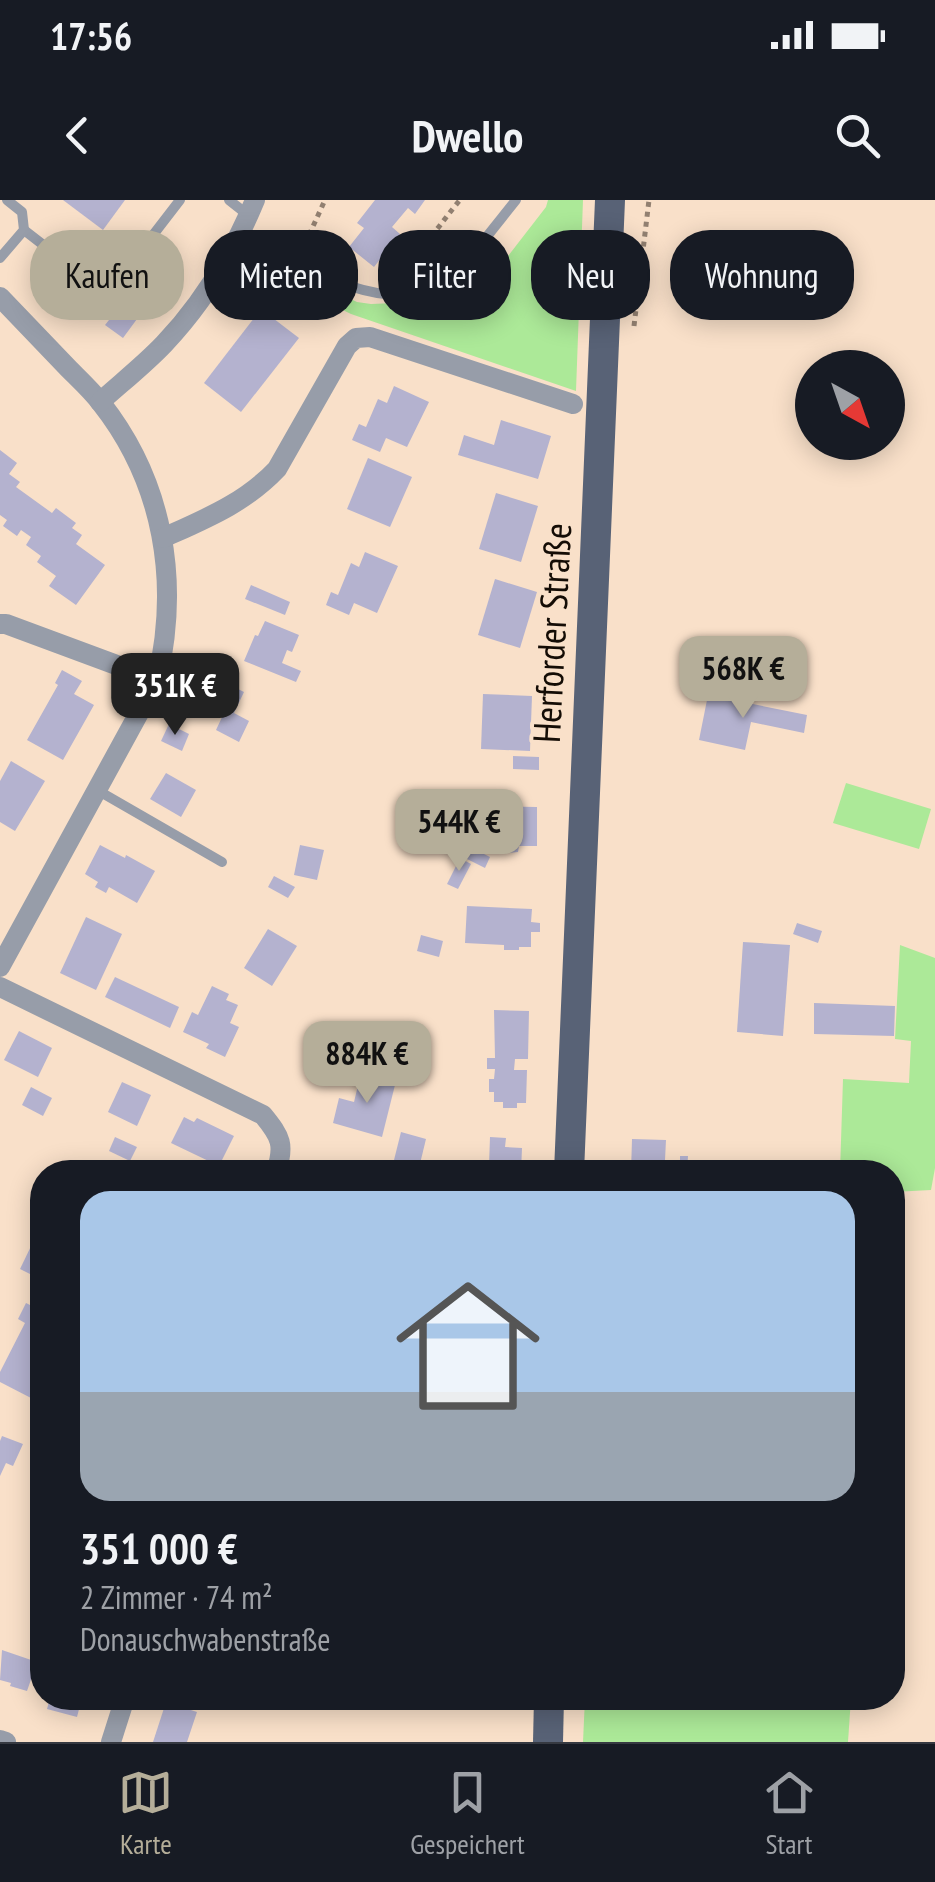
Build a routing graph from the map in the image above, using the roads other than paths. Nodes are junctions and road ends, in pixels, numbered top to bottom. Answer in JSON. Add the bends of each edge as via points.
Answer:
{"nodes":[{"id":1,"x":6,"y":200,"type":"edge"},
{"id":2,"x":180,"y":200,"type":"edge"},
{"id":3,"x":229,"y":200,"type":"edge"},
{"id":4,"x":516,"y":200,"type":"edge"},
{"id":5,"x":610,"y":200,"type":"edge"},
{"id":6,"x":628,"y":200,"type":"edge"},
{"id":7,"x":249,"y":216,"type":"edge"},
{"id":8,"x":24,"y":230,"type":"junction"},
{"id":9,"x":157,"y":230,"type":"edge"},
{"id":10,"x":30,"y":235,"type":"edge"},
{"id":11,"x":0,"y":258,"type":"edge"},
{"id":12,"x":0,"y":296,"type":"edge"},
{"id":13,"x":619,"y":334,"type":"junction"},
{"id":14,"x":100,"y":402,"type":"junction"},
{"id":15,"x":573,"y":404,"type":"dead end"},
{"id":16,"x":163,"y":538,"type":"junction"},
{"id":17,"x":0,"y":624,"type":"edge"},
{"id":18,"x":156,"y":680,"type":"junction"},
{"id":19,"x":96,"y":790,"type":"junction"},
{"id":20,"x":222,"y":862,"type":"dead end"},
{"id":21,"x":0,"y":967,"type":"edge"},
{"id":22,"x":0,"y":987,"type":"edge"},
{"id":23,"x":281,"y":1160,"type":"edge"},
{"id":24,"x":570,"y":1160,"type":"edge"},
{"id":25,"x":121,"y":1710,"type":"edge"},
{"id":26,"x":549,"y":1710,"type":"edge"},
{"id":27,"x":111,"y":1742,"type":"edge"},
{"id":28,"x":548,"y":1742,"type":"edge"}],
"edges":[{"from":1,"to":8,"type":"lane","via":[[22,212]]},
{"from":2,"to":9,"type":"lane"},
{"from":3,"to":7,"type":"lane"},
{"from":4,"to":7,"type":"lane","via":[[446,286],[386,295],[352,287]]},
{"from":5,"to":13,"type":"main road","name":"Herforder Straße"},
{"from":6,"to":13,"type":"main road","name":"Herforder Straße"},
{"from":7,"to":14,"type":"street","via":[[187,317]]},
{"from":8,"to":10,"type":"lane"},
{"from":8,"to":11,"type":"lane"},
{"from":12,"to":14,"type":"street"},
{"from":13,"to":24,"type":"main road","name":"Herforder Straße"},
{"from":14,"to":16,"type":"street","via":[[143,472]]},
{"from":15,"to":16,"type":"street","via":[[370,337],[356,338],[262,485]]},
{"from":16,"to":18,"type":"street","via":[[168,577]]},
{"from":17,"to":18,"type":"street"},
{"from":18,"to":19,"type":"street"},
{"from":19,"to":20,"type":"lane"},
{"from":19,"to":21,"type":"street"},
{"from":22,"to":23,"type":"street","via":[[263,1116],[280,1135]]},
{"from":25,"to":27,"type":"street"},
{"from":26,"to":28,"type":"main road"}]}
